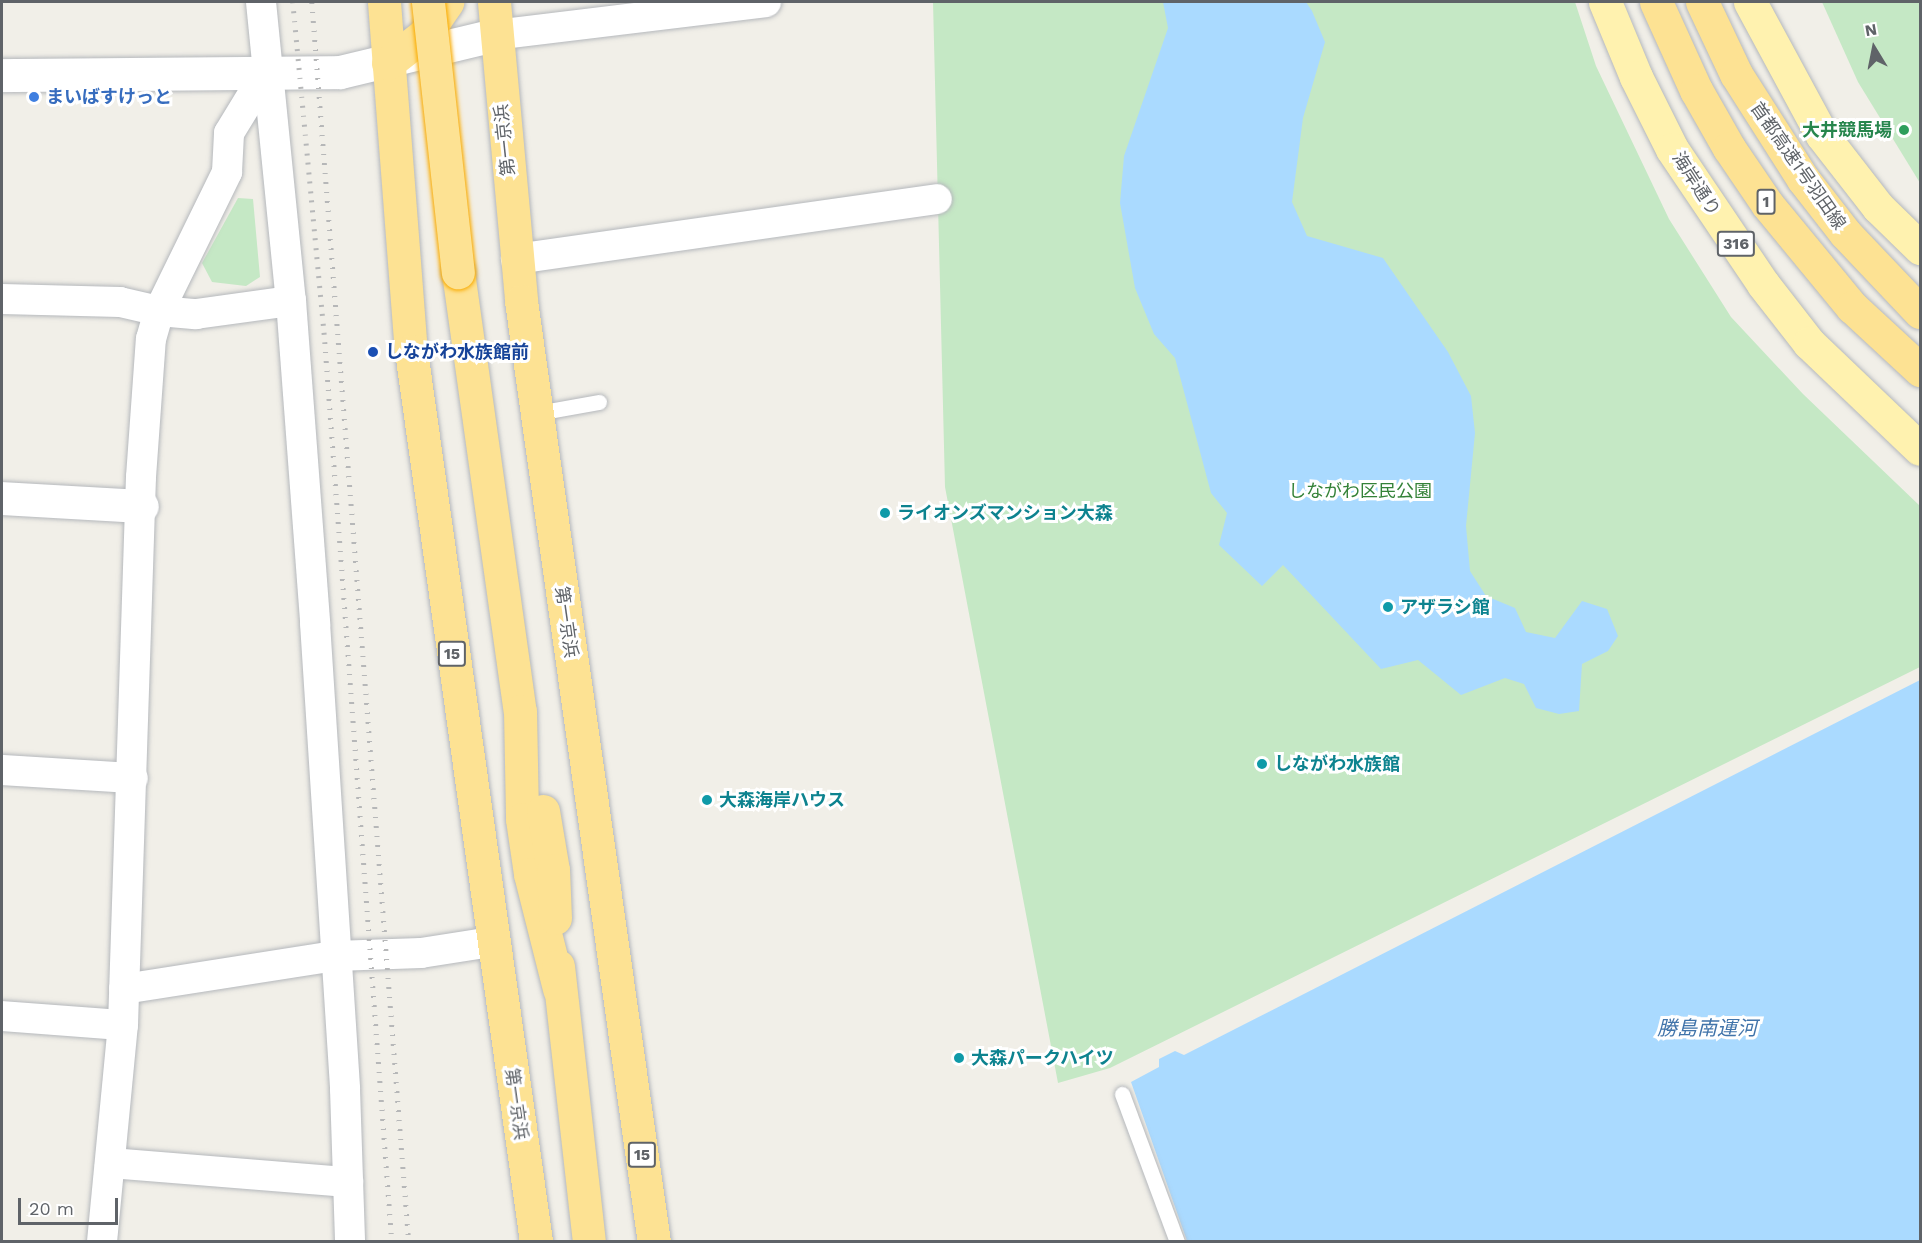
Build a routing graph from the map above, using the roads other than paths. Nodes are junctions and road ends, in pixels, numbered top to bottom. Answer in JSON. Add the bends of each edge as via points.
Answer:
{"nodes":[{"id":1,"x":261,"y":2,"type":"edge"},
{"id":2,"x":384,"y":2,"type":"edge"},
{"id":3,"x":428,"y":2,"type":"edge"},
{"id":4,"x":447,"y":2,"type":"edge"},
{"id":5,"x":494,"y":2,"type":"edge"},
{"id":6,"x":766,"y":2,"type":"edge"},
{"id":7,"x":1605,"y":2,"type":"edge"},
{"id":8,"x":1656,"y":2,"type":"edge"},
{"id":9,"x":1702,"y":2,"type":"edge"},
{"id":10,"x":1750,"y":2,"type":"edge"},
{"id":11,"x":494,"y":35,"type":"junction"},
{"id":12,"x":388,"y":63,"type":"junction"},
{"id":13,"x":265,"y":74,"type":"junction"},
{"id":14,"x":2,"y":75,"type":"edge"},
{"id":15,"x":937,"y":199,"type":"dead end"},
{"id":16,"x":1920,"y":248,"type":"edge"},
{"id":17,"x":516,"y":259,"type":"junction"},
{"id":18,"x":2,"y":299,"type":"edge"},
{"id":19,"x":291,"y":301,"type":"junction"},
{"id":20,"x":159,"y":311,"type":"junction"},
{"id":21,"x":1920,"y":312,"type":"edge"},
{"id":22,"x":1920,"y":370,"type":"edge"},
{"id":23,"x":599,"y":402,"type":"dead end"},
{"id":24,"x":537,"y":413,"type":"junction"},
{"id":25,"x":1920,"y":448,"type":"edge"},
{"id":26,"x":2,"y":498,"type":"edge"},
{"id":27,"x":142,"y":506,"type":"junction"},
{"id":28,"x":2,"y":770,"type":"edge"},
{"id":29,"x":134,"y":778,"type":"junction"},
{"id":30,"x":491,"y":942,"type":"junction"},
{"id":31,"x":335,"y":956,"type":"junction"},
{"id":32,"x":124,"y":989,"type":"junction"},
{"id":33,"x":2,"y":1016,"type":"edge"},
{"id":34,"x":123,"y":1025,"type":"junction"},
{"id":35,"x":1122,"y":1094,"type":"dead end"},
{"id":36,"x":110,"y":1163,"type":"junction"},
{"id":37,"x":348,"y":1182,"type":"junction"},
{"id":38,"x":102,"y":1242,"type":"edge"},
{"id":39,"x":350,"y":1242,"type":"edge"},
{"id":40,"x":536,"y":1242,"type":"edge"},
{"id":41,"x":589,"y":1242,"type":"edge"},
{"id":42,"x":654,"y":1242,"type":"edge"},
{"id":43,"x":1177,"y":1242,"type":"edge"}],
"edges":[{"from":1,"to":13,"type":"street"},
{"from":2,"to":12,"type":"highway","name":"第一京浜","number":"15"},
{"from":3,"to":41,"type":"highway","bridge":true,"via":[[458,272],[520,711],[553,870],[559,988]]},
{"from":4,"to":12,"type":"highway","via":[[425,34]]},
{"from":5,"to":11,"type":"highway","name":"第一京浜","number":"15"},
{"from":6,"to":11,"type":"street"},
{"from":7,"to":25,"type":"main road","name":"海岸通り","number":"316","via":[[1672,149],[1763,284],[1809,343]]},
{"from":8,"to":22,"type":"highway","number":"1","via":[[1696,90],[1767,204],[1852,307]]},
{"from":9,"to":21,"type":"highway","name":"首都高速1号羽田線","via":[[1737,74],[1803,179],[1845,233]]},
{"from":10,"to":16,"type":"main road","via":[[1822,135],[1878,207]]},
{"from":11,"to":12,"type":"street"},
{"from":11,"to":17,"type":"highway","name":"第一京浜","number":"15"},
{"from":12,"to":13,"type":"street","via":[[340,72]]},
{"from":12,"to":30,"type":"highway","name":"第一京浜","number":"15","via":[[411,351]]},
{"from":13,"to":14,"type":"street"},
{"from":13,"to":19,"type":"street"},
{"from":13,"to":20,"type":"street","via":[[229,133],[227,172]]},
{"from":15,"to":17,"type":"street"},
{"from":17,"to":24,"type":"highway","name":"第一京浜","number":"15"},
{"from":18,"to":20,"type":"street","via":[[120,302]]},
{"from":19,"to":20,"type":"street","via":[[196,314]]},
{"from":19,"to":31,"type":"street"},
{"from":20,"to":27,"type":"street","via":[[151,339]]},
{"from":23,"to":24,"type":"lane"},
{"from":24,"to":42,"type":"highway","name":"第一京浜","number":"15"},
{"from":26,"to":27,"type":"street"},
{"from":27,"to":29,"type":"street"},
{"from":28,"to":29,"type":"street"},
{"from":29,"to":32,"type":"street"},
{"from":30,"to":31,"type":"street","via":[[421,953]]},
{"from":30,"to":40,"type":"highway","name":"第一京浜","number":"15"},
{"from":31,"to":32,"type":"street"},
{"from":31,"to":37,"type":"street"},
{"from":32,"to":34,"type":"street"},
{"from":33,"to":34,"type":"street"},
{"from":34,"to":36,"type":"street"},
{"from":35,"to":43,"type":"lane"},
{"from":36,"to":37,"type":"street"},
{"from":36,"to":38,"type":"street"},
{"from":37,"to":39,"type":"street"}]}
